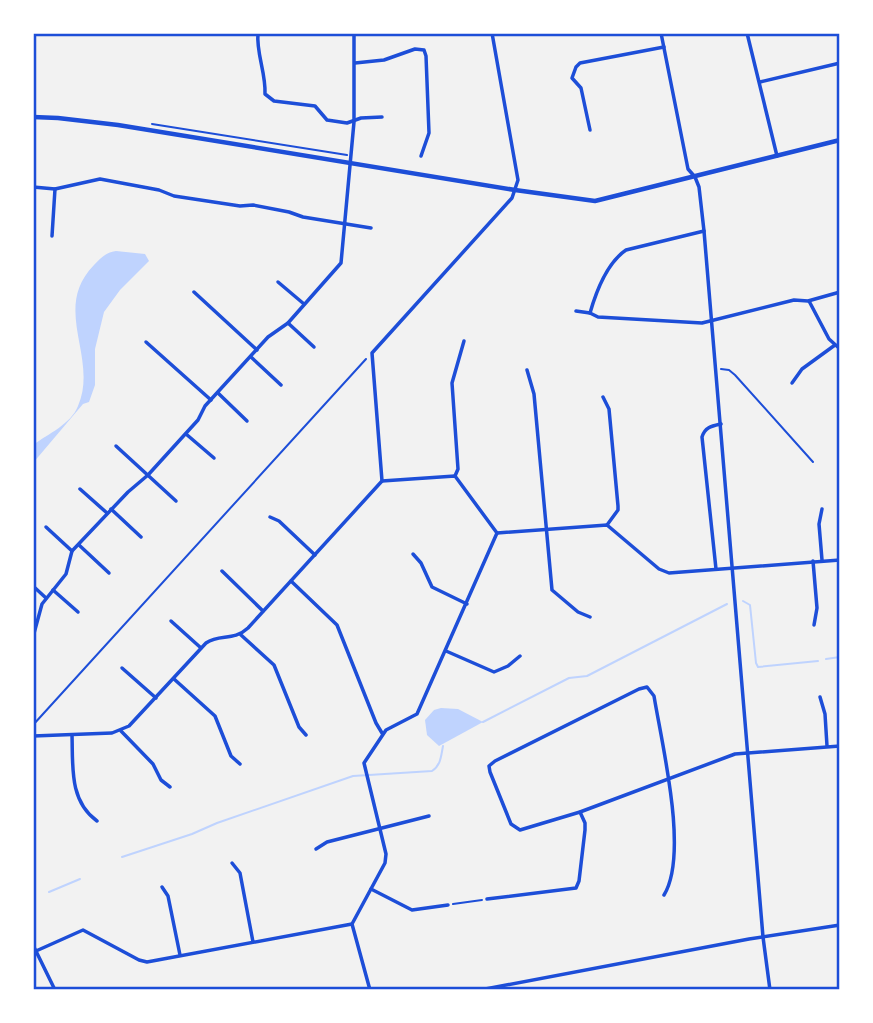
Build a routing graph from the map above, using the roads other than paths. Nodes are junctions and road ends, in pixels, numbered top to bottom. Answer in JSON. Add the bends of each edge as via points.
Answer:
{"nodes":[{"id":1,"x":258,"y":33,"type":"edge"},
{"id":2,"x":354,"y":33,"type":"edge"},
{"id":3,"x":492,"y":33,"type":"edge"},
{"id":4,"x":661,"y":33,"type":"edge"},
{"id":5,"x":747,"y":33,"type":"edge"},
{"id":6,"x":664,"y":47,"type":"junction"},
{"id":7,"x":355,"y":63,"type":"junction"},
{"id":8,"x":840,"y":63,"type":"edge"},
{"id":9,"x":760,"y":82,"type":"junction"},
{"id":10,"x":33,"y":117,"type":"edge"},
{"id":11,"x":382,"y":117,"type":"dead end"},
{"id":12,"x":354,"y":122,"type":"junction"},
{"id":13,"x":590,"y":130,"type":"dead end"},
{"id":14,"x":840,"y":140,"type":"edge"},
{"id":15,"x":421,"y":156,"type":"dead end"},
{"id":16,"x":777,"y":156,"type":"junction"},
{"id":17,"x":351,"y":163,"type":"junction"},
{"id":18,"x":695,"y":177,"type":"junction"},
{"id":19,"x":33,"y":187,"type":"edge"},
{"id":20,"x":55,"y":189,"type":"junction"},
{"id":21,"x":514,"y":190,"type":"junction"},
{"id":22,"x":345,"y":225,"type":"junction"},
{"id":23,"x":372,"y":229,"type":"dead end"},
{"id":24,"x":704,"y":231,"type":"junction"},
{"id":25,"x":52,"y":236,"type":"dead end"},
{"id":26,"x":278,"y":282,"type":"dead end"},
{"id":27,"x":194,"y":292,"type":"dead end"},
{"id":28,"x":840,"y":292,"type":"edge"},
{"id":29,"x":808,"y":300,"type":"junction"},
{"id":30,"x":304,"y":304,"type":"junction"},
{"id":31,"x":576,"y":311,"type":"dead end"},
{"id":32,"x":590,"y":313,"type":"junction"},
{"id":33,"x":712,"y":320,"type":"junction"},
{"id":34,"x":288,"y":323,"type":"junction"},
{"id":35,"x":464,"y":341,"type":"dead end"},
{"id":36,"x":146,"y":342,"type":"dead end"},
{"id":37,"x":835,"y":345,"type":"junction"},
{"id":38,"x":314,"y":346,"type":"dead end"},
{"id":39,"x":840,"y":349,"type":"edge"},
{"id":40,"x":257,"y":350,"type":"junction"},
{"id":41,"x":251,"y":357,"type":"junction"},
{"id":42,"x":527,"y":370,"type":"dead end"},
{"id":43,"x":792,"y":383,"type":"dead end"},
{"id":44,"x":281,"y":385,"type":"dead end"},
{"id":45,"x":218,"y":393,"type":"junction"},
{"id":46,"x":603,"y":397,"type":"dead end"},
{"id":47,"x":211,"y":400,"type":"junction"},
{"id":48,"x":247,"y":421,"type":"dead end"},
{"id":49,"x":721,"y":424,"type":"junction"},
{"id":50,"x":186,"y":434,"type":"junction"},
{"id":51,"x":116,"y":446,"type":"dead end"},
{"id":52,"x":214,"y":458,"type":"dead end"},
{"id":53,"x":148,"y":475,"type":"junction"},
{"id":54,"x":455,"y":476,"type":"junction"},
{"id":55,"x":382,"y":481,"type":"junction"},
{"id":56,"x":80,"y":489,"type":"dead end"},
{"id":57,"x":176,"y":501,"type":"dead end"},
{"id":58,"x":822,"y":509,"type":"dead end"},
{"id":59,"x":109,"y":511,"type":"junction"},
{"id":60,"x":271,"y":517,"type":"dead end"},
{"id":61,"x":607,"y":525,"type":"junction"},
{"id":62,"x":46,"y":527,"type":"dead end"},
{"id":63,"x":547,"y":528,"type":"junction"},
{"id":64,"x":497,"y":533,"type":"junction"},
{"id":65,"x":141,"y":537,"type":"dead end"},
{"id":66,"x":79,"y":545,"type":"junction"},
{"id":67,"x":72,"y":551,"type":"junction"},
{"id":68,"x":413,"y":554,"type":"dead end"},
{"id":69,"x":315,"y":555,"type":"junction"},
{"id":70,"x":822,"y":560,"type":"junction"},
{"id":71,"x":840,"y":560,"type":"edge"},
{"id":72,"x":813,"y":561,"type":"junction"},
{"id":73,"x":733,"y":567,"type":"junction"},
{"id":74,"x":716,"y":569,"type":"junction"},
{"id":75,"x":222,"y":571,"type":"dead end"},
{"id":76,"x":109,"y":573,"type":"dead end"},
{"id":77,"x":291,"y":581,"type":"junction"},
{"id":78,"x":33,"y":586,"type":"edge"},
{"id":79,"x":53,"y":590,"type":"junction"},
{"id":80,"x":46,"y":598,"type":"junction"},
{"id":81,"x":467,"y":604,"type":"junction"},
{"id":82,"x":263,"y":611,"type":"junction"},
{"id":83,"x":78,"y":612,"type":"dead end"},
{"id":84,"x":590,"y":617,"type":"dead end"},
{"id":85,"x":171,"y":621,"type":"dead end"},
{"id":86,"x":814,"y":625,"type":"dead end"},
{"id":87,"x":242,"y":635,"type":"junction"},
{"id":88,"x":33,"y":637,"type":"edge"},
{"id":89,"x":201,"y":648,"type":"junction"},
{"id":90,"x":446,"y":651,"type":"junction"},
{"id":91,"x":520,"y":656,"type":"dead end"},
{"id":92,"x":122,"y":668,"type":"dead end"},
{"id":93,"x":174,"y":679,"type":"junction"},
{"id":94,"x":820,"y":696,"type":"dead end"},
{"id":95,"x":156,"y":698,"type":"junction"},
{"id":96,"x":121,"y":731,"type":"junction"},
{"id":97,"x":382,"y":733,"type":"junction"},
{"id":98,"x":72,"y":735,"type":"junction"},
{"id":99,"x":306,"y":735,"type":"dead end"},
{"id":100,"x":33,"y":736,"type":"edge"},
{"id":101,"x":827,"y":746,"type":"junction"},
{"id":102,"x":840,"y":746,"type":"edge"},
{"id":103,"x":748,"y":752,"type":"junction"},
{"id":104,"x":240,"y":764,"type":"dead end"},
{"id":105,"x":667,"y":779,"type":"junction"},
{"id":106,"x":170,"y":788,"type":"dead end"},
{"id":107,"x":580,"y":812,"type":"junction"},
{"id":108,"x":429,"y":816,"type":"dead end"},
{"id":109,"x":97,"y":821,"type":"dead end"},
{"id":110,"x":380,"y":828,"type":"junction"},
{"id":111,"x":316,"y":849,"type":"dead end"},
{"id":112,"x":232,"y":863,"type":"dead end"},
{"id":113,"x":162,"y":887,"type":"dead end"},
{"id":114,"x":371,"y":889,"type":"junction"},
{"id":115,"x":664,"y":895,"type":"dead end"},
{"id":116,"x":487,"y":900,"type":"road end"},
{"id":117,"x":449,"y":905,"type":"road end"},
{"id":118,"x":352,"y":925,"type":"junction"},
{"id":119,"x":840,"y":925,"type":"edge"},
{"id":120,"x":763,"y":937,"type":"junction"},
{"id":121,"x":253,"y":942,"type":"junction"},
{"id":122,"x":33,"y":945,"type":"edge"},
{"id":123,"x":36,"y":951,"type":"junction"},
{"id":124,"x":180,"y":955,"type":"junction"},
{"id":125,"x":55,"y":990,"type":"edge"},
{"id":126,"x":370,"y":990,"type":"edge"},
{"id":127,"x":482,"y":990,"type":"edge"},
{"id":128,"x":770,"y":990,"type":"edge"}],
"edges":[{"from":1,"to":12,"type":"street","via":[[265,94],[274,101],[315,106],[327,120]]},
{"from":2,"to":7,"type":"street"},
{"from":3,"to":21,"type":"street","via":[[518,180]]},
{"from":4,"to":6,"type":"street"},
{"from":5,"to":9,"type":"street"},
{"from":6,"to":13,"type":"street","via":[[576,67],[572,78],[582,88]]},
{"from":6,"to":18,"type":"street","via":[[688,169]]},
{"from":7,"to":12,"type":"street"},
{"from":7,"to":15,"type":"street","via":[[424,50],[429,133]]},
{"from":8,"to":9,"type":"street"},
{"from":9,"to":16,"type":"street"},
{"from":10,"to":17,"type":"street","via":[[91,121]]},
{"from":11,"to":12,"type":"street"},
{"from":12,"to":17,"type":"street"},
{"from":14,"to":16,"type":"street"},
{"from":16,"to":18,"type":"street"},
{"from":17,"to":21,"type":"street"},
{"from":17,"to":22,"type":"street"},
{"from":18,"to":21,"type":"street","via":[[595,201]]},
{"from":18,"to":24,"type":"street"},
{"from":19,"to":20,"type":"street"},
{"from":20,"to":22,"type":"street","via":[[100,179]]},
{"from":20,"to":25,"type":"street"},
{"from":21,"to":55,"type":"street","via":[[512,198],[372,353]]},
{"from":22,"to":23,"type":"street"},
{"from":22,"to":30,"type":"street","via":[[341,263]]},
{"from":24,"to":32,"type":"street","via":[[618,255]]},
{"from":24,"to":33,"type":"street"},
{"from":26,"to":30,"type":"street"},
{"from":27,"to":40,"type":"street"},
{"from":28,"to":29,"type":"street"},
{"from":29,"to":33,"type":"street"},
{"from":29,"to":37,"type":"street"},
{"from":30,"to":34,"type":"street"},
{"from":31,"to":32,"type":"street"},
{"from":32,"to":33,"type":"street","via":[[624,319]]},
{"from":33,"to":49,"type":"street"},
{"from":34,"to":38,"type":"street"},
{"from":34,"to":40,"type":"street"},
{"from":35,"to":54,"type":"street","via":[[452,383]]},
{"from":36,"to":47,"type":"street"},
{"from":37,"to":39,"type":"street"},
{"from":37,"to":43,"type":"street","via":[[802,369]]},
{"from":40,"to":41,"type":"street"},
{"from":41,"to":44,"type":"street"},
{"from":41,"to":45,"type":"street"},
{"from":42,"to":63,"type":"street","via":[[534,394]]},
{"from":45,"to":47,"type":"street"},
{"from":45,"to":48,"type":"street"},
{"from":46,"to":61,"type":"street","via":[[609,410],[618,506]]},
{"from":47,"to":50,"type":"street"},
{"from":49,"to":73,"type":"street"},
{"from":49,"to":74,"type":"street","via":[[708,428],[702,437]]},
{"from":50,"to":52,"type":"street"},
{"from":50,"to":53,"type":"street"},
{"from":51,"to":53,"type":"street"},
{"from":53,"to":57,"type":"street"},
{"from":53,"to":59,"type":"street"},
{"from":54,"to":55,"type":"street"},
{"from":54,"to":64,"type":"street"},
{"from":55,"to":69,"type":"street"},
{"from":56,"to":59,"type":"street"},
{"from":58,"to":70,"type":"street"},
{"from":59,"to":65,"type":"street"},
{"from":59,"to":66,"type":"street"},
{"from":60,"to":69,"type":"street"},
{"from":61,"to":63,"type":"street"},
{"from":61,"to":74,"type":"street","via":[[663,572]]},
{"from":62,"to":67,"type":"street"},
{"from":63,"to":64,"type":"street"},
{"from":63,"to":84,"type":"street","via":[[552,590]]},
{"from":64,"to":81,"type":"street"},
{"from":66,"to":67,"type":"street"},
{"from":66,"to":76,"type":"street"},
{"from":67,"to":79,"type":"street","via":[[66,574]]},
{"from":68,"to":81,"type":"street","via":[[432,587]]},
{"from":69,"to":77,"type":"street"},
{"from":70,"to":71,"type":"street"},
{"from":70,"to":72,"type":"street"},
{"from":72,"to":73,"type":"street"},
{"from":72,"to":86,"type":"street"},
{"from":73,"to":74,"type":"street"},
{"from":73,"to":103,"type":"street"},
{"from":75,"to":82,"type":"street"},
{"from":77,"to":82,"type":"street"},
{"from":77,"to":97,"type":"street","via":[[337,625]]},
{"from":78,"to":80,"type":"street"},
{"from":79,"to":80,"type":"street"},
{"from":79,"to":83,"type":"street"},
{"from":80,"to":88,"type":"street"},
{"from":81,"to":90,"type":"street"},
{"from":82,"to":87,"type":"street"},
{"from":85,"to":89,"type":"street"},
{"from":87,"to":89,"type":"street","via":[[211,639]]},
{"from":87,"to":99,"type":"street","via":[[274,665]]},
{"from":89,"to":93,"type":"street"},
{"from":90,"to":91,"type":"street","via":[[494,672]]},
{"from":90,"to":97,"type":"street","via":[[417,714]]},
{"from":92,"to":95,"type":"street"},
{"from":93,"to":95,"type":"street"},
{"from":93,"to":104,"type":"street","via":[[215,716],[231,755]]},
{"from":94,"to":101,"type":"street"},
{"from":95,"to":96,"type":"street"},
{"from":96,"to":98,"type":"street"},
{"from":96,"to":106,"type":"street"},
{"from":97,"to":110,"type":"street","via":[[365,760]]},
{"from":98,"to":100,"type":"street"},
{"from":98,"to":109,"type":"street","via":[[76,793],[86,814]]},
{"from":101,"to":102,"type":"street"},
{"from":101,"to":103,"type":"street"},
{"from":103,"to":105,"type":"street"},
{"from":103,"to":120,"type":"street"},
{"from":105,"to":107,"type":"street"},
{"from":105,"to":107,"type":"street","via":[[654,696],[647,687],[489,766],[515,828],[530,829]]},
{"from":105,"to":115,"type":"street","via":[[676,843],[670,885]]},
{"from":107,"to":116,"type":"street","via":[[585,823],[578,886]]},
{"from":108,"to":110,"type":"street"},
{"from":110,"to":111,"type":"street"},
{"from":110,"to":114,"type":"street","via":[[386,859]]},
{"from":112,"to":121,"type":"street","via":[[240,873]]},
{"from":113,"to":124,"type":"street"},
{"from":114,"to":117,"type":"street","via":[[412,910]]},
{"from":114,"to":118,"type":"street"},
{"from":118,"to":121,"type":"street"},
{"from":118,"to":126,"type":"street"},
{"from":119,"to":120,"type":"street"},
{"from":120,"to":127,"type":"street"},
{"from":120,"to":128,"type":"street"},
{"from":121,"to":124,"type":"street"},
{"from":122,"to":123,"type":"street"},
{"from":123,"to":124,"type":"street","via":[[83,930],[144,962]]},
{"from":123,"to":125,"type":"street"}]}
